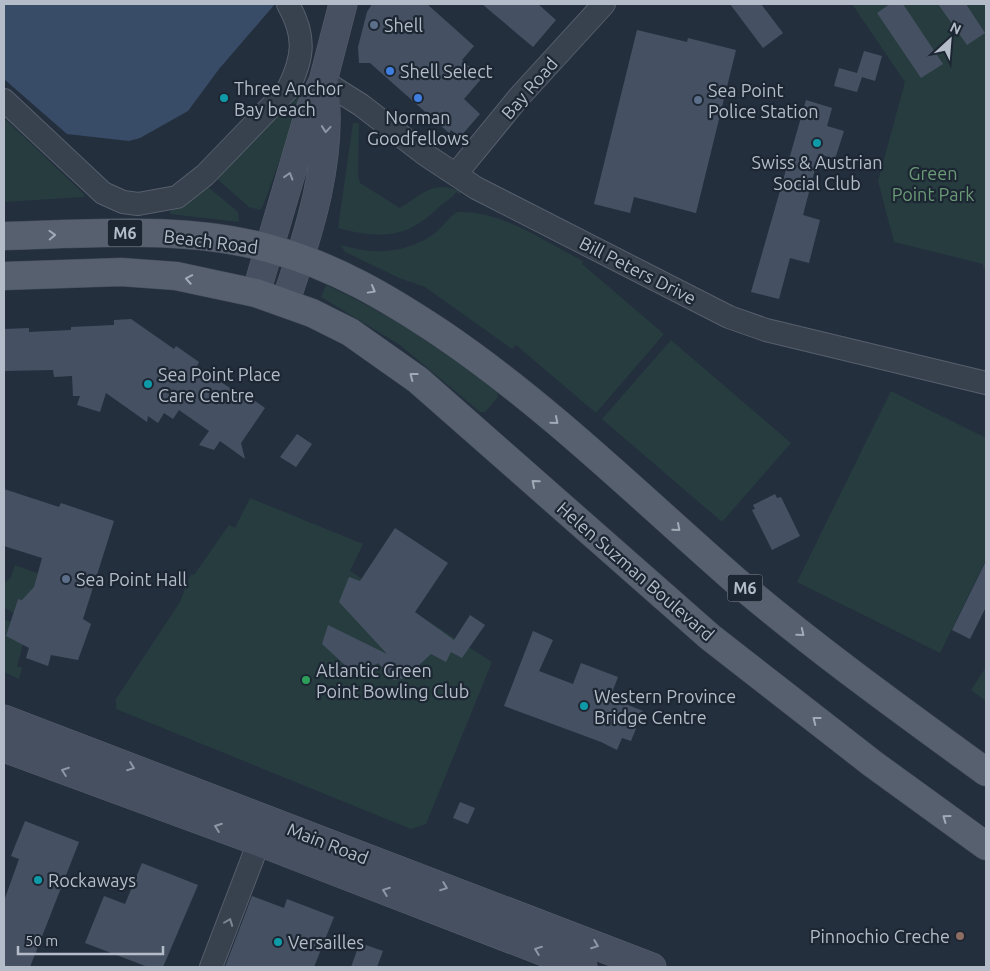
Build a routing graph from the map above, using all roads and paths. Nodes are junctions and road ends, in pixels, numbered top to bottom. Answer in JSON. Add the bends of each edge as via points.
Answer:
{"nodes":[{"id":1,"x":288,"y":4,"type":"edge"},
{"id":2,"x":343,"y":4,"type":"edge"},
{"id":3,"x":604,"y":4,"type":"edge"},
{"id":4,"x":323,"y":81,"type":"junction"},
{"id":5,"x":4,"y":100,"type":"edge"},
{"id":6,"x":456,"y":174,"type":"junction"},
{"id":7,"x":4,"y":236,"type":"edge"},
{"id":8,"x":268,"y":248,"type":"junction"},
{"id":9,"x":300,"y":258,"type":"junction"},
{"id":10,"x":4,"y":276,"type":"edge"},
{"id":11,"x":256,"y":293,"type":"junction"},
{"id":12,"x":285,"y":303,"type":"junction"},
{"id":13,"x":986,"y":383,"type":"edge"},
{"id":14,"x":861,"y":681,"type":"junction"},
{"id":15,"x":4,"y":719,"type":"edge"},
{"id":16,"x":4,"y":748,"type":"edge"},
{"id":17,"x":986,"y":757,"type":"edge"},
{"id":18,"x":986,"y":772,"type":"edge"},
{"id":19,"x":263,"y":831,"type":"junction"},
{"id":20,"x":986,"y":846,"type":"edge"},
{"id":21,"x":624,"y":962,"type":"edge"},
{"id":22,"x":211,"y":967,"type":"edge"},
{"id":23,"x":583,"y":967,"type":"edge"},
{"id":24,"x":652,"y":967,"type":"edge"}],
"edges":[{"from":1,"to":5,"type":"street","via":[[302,35],[300,55],[288,89],[205,175],[178,197],[138,204],[103,194]]},
{"from":2,"to":4,"type":"main road","name":"Beach Road"},
{"from":3,"to":6,"type":"street","name":"Bay Road","via":[[519,97]]},
{"from":4,"to":6,"type":"street","name":"Bill Peters Drive","via":[[362,105]]},
{"from":8,"to":4,"type":"main road","name":"Beach Road","one_way":true,"via":[[311,106]]},
{"from":4,"to":9,"type":"main road","name":"Beach Road","one_way":true,"via":[[328,111],[322,173]]},
{"from":6,"to":13,"type":"street","name":"Bill Peters Drive","via":[[476,188],[749,325]]},
{"from":7,"to":8,"type":"main road","name":"Beach Road","number":"M6","one_way":true,"via":[[142,233],[199,236]]},
{"from":8,"to":9,"type":"main road","name":"Beach Road","number":"M6"},
{"from":8,"to":11,"type":"main road","name":"Beach Road"},
{"from":9,"to":12,"type":"main road","name":"Beach Road"},
{"from":9,"to":14,"type":"main road","number":"M6","one_way":true,"via":[[359,282],[396,304],[518,389],[739,583]]},
{"from":11,"to":10,"type":"main road","number":"M6","one_way":true,"via":[[176,276],[121,272]]},
{"from":11,"to":12,"type":"main road","number":"M6"},
{"from":20,"to":12,"type":"main road","name":"Helen Suzman Boulevard","number":"M6","one_way":true,"via":[[873,764],[710,637],[418,380],[350,332]]},
{"from":14,"to":17,"type":"main road","via":[[919,708]]},
{"from":14,"to":18,"type":"main road","number":"M6"},
{"from":15,"to":19,"type":"main road","name":"Main Road","one_way":true},
{"from":19,"to":16,"type":"main road","name":"Main Road","one_way":true},
{"from":19,"to":21,"type":"main road","name":"Main Road","one_way":true},
{"from":22,"to":19,"type":"street","one_way":true},
{"from":23,"to":19,"type":"main road","name":"Main Road","one_way":true},
{"from":21,"to":24,"type":"main road","name":"Main Road"}]}
